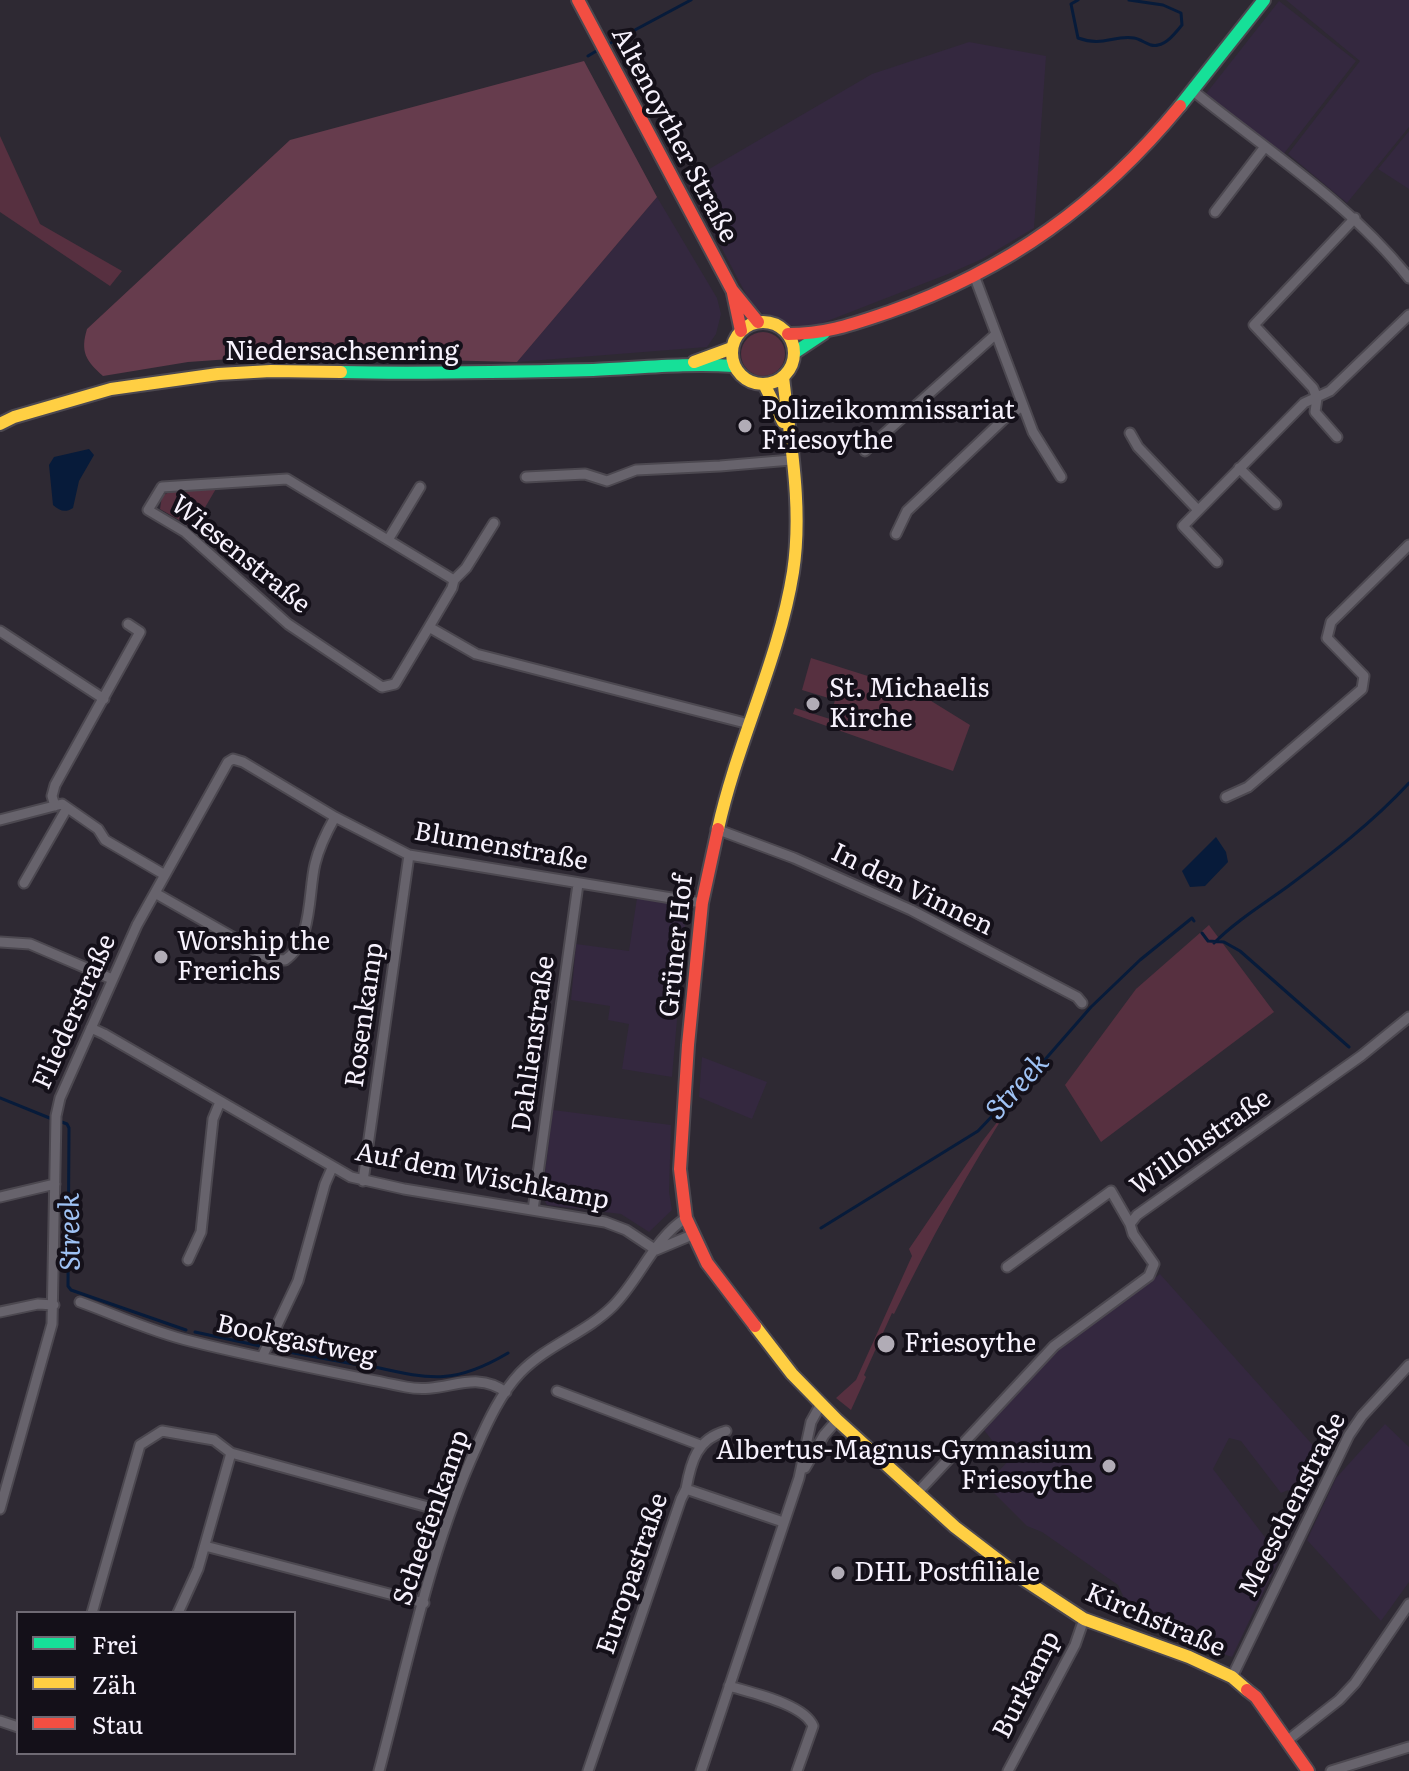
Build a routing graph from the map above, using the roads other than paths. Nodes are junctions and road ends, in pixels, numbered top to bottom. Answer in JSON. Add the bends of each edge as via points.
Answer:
{"nodes":[{"id":1,"x":578,"y":0,"type":"edge"},
{"id":2,"x":1264,"y":0,"type":"edge"},
{"id":3,"x":1192,"y":90,"type":"junction"},
{"id":4,"x":1264,"y":148,"type":"junction"},
{"id":5,"x":1215,"y":212,"type":"dead end"},
{"id":6,"x":1355,"y":218,"type":"junction"},
{"id":7,"x":974,"y":275,"type":"junction"},
{"id":8,"x":1409,"y":278,"type":"edge"},
{"id":9,"x":732,"y":290,"type":"junction"},
{"id":10,"x":1409,"y":315,"type":"edge"},
{"id":11,"x":758,"y":322,"type":"junction"},
{"id":12,"x":741,"y":331,"type":"junction"},
{"id":13,"x":824,"y":333,"type":"junction"},
{"id":14,"x":788,"y":334,"type":"junction"},
{"id":15,"x":996,"y":334,"type":"junction"},
{"id":16,"x":732,"y":348,"type":"junction"},
{"id":17,"x":794,"y":353,"type":"junction"},
{"id":18,"x":690,"y":363,"type":"junction"},
{"id":19,"x":734,"y":366,"type":"junction"},
{"id":20,"x":783,"y":377,"type":"junction"},
{"id":21,"x":764,"y":384,"type":"junction"},
{"id":22,"x":1317,"y":398,"type":"junction"},
{"id":23,"x":1022,"y":406,"type":"junction"},
{"id":24,"x":0,"y":424,"type":"edge"},
{"id":25,"x":787,"y":429,"type":"junction"},
{"id":26,"x":1130,"y":433,"type":"dead end"},
{"id":27,"x":1337,"y":437,"type":"dead end"},
{"id":28,"x":865,"y":451,"type":"dead end"},
{"id":29,"x":791,"y":460,"type":"junction"},
{"id":30,"x":1239,"y":468,"type":"junction"},
{"id":31,"x":526,"y":477,"type":"dead end"},
{"id":32,"x":1061,"y":477,"type":"dead end"},
{"id":33,"x":420,"y":487,"type":"dead end"},
{"id":34,"x":1276,"y":504,"type":"dead end"},
{"id":35,"x":1198,"y":510,"type":"junction"},
{"id":36,"x":494,"y":523,"type":"dead end"},
{"id":37,"x":896,"y":534,"type":"dead end"},
{"id":38,"x":388,"y":540,"type":"junction"},
{"id":39,"x":1409,"y":545,"type":"edge"},
{"id":40,"x":1217,"y":562,"type":"dead end"},
{"id":41,"x":454,"y":580,"type":"junction"},
{"id":42,"x":128,"y":624,"type":"dead end"},
{"id":43,"x":429,"y":627,"type":"junction"},
{"id":44,"x":0,"y":631,"type":"edge"},
{"id":45,"x":104,"y":699,"type":"junction"},
{"id":46,"x":749,"y":724,"type":"junction"},
{"id":47,"x":224,"y":767,"type":"joint"},
{"id":48,"x":1226,"y":797,"type":"dead end"},
{"id":49,"x":55,"y":806,"type":"junction"},
{"id":50,"x":67,"y":808,"type":"junction"},
{"id":51,"x":335,"y":817,"type":"junction"},
{"id":52,"x":0,"y":820,"type":"edge"},
{"id":53,"x":716,"y":829,"type":"junction"},
{"id":54,"x":409,"y":855,"type":"junction"},
{"id":55,"x":165,"y":875,"type":"junction"},
{"id":56,"x":24,"y":883,"type":"dead end"},
{"id":57,"x":578,"y":884,"type":"junction"},
{"id":58,"x":155,"y":893,"type":"junction"},
{"id":59,"x":702,"y":903,"type":"junction"},
{"id":60,"x":0,"y":942,"type":"edge"},
{"id":61,"x":112,"y":979,"type":"junction"},
{"id":62,"x":1082,"y":1003,"type":"dead end"},
{"id":63,"x":1409,"y":1017,"type":"edge"},
{"id":64,"x":91,"y":1028,"type":"junction"},
{"id":65,"x":220,"y":1102,"type":"junction"},
{"id":66,"x":332,"y":1168,"type":"junction"},
{"id":67,"x":363,"y":1181,"type":"junction"},
{"id":68,"x":55,"y":1184,"type":"junction"},
{"id":69,"x":0,"y":1197,"type":"edge"},
{"id":70,"x":533,"y":1210,"type":"junction"},
{"id":71,"x":686,"y":1218,"type":"junction"},
{"id":72,"x":1130,"y":1224,"type":"junction"},
{"id":73,"x":692,"y":1235,"type":"junction"},
{"id":74,"x":656,"y":1250,"type":"junction"},
{"id":75,"x":188,"y":1260,"type":"dead end"},
{"id":76,"x":1007,"y":1267,"type":"dead end"},
{"id":77,"x":54,"y":1301,"type":"junction"},
{"id":78,"x":80,"y":1302,"type":"dead end"},
{"id":79,"x":0,"y":1312,"type":"edge"},
{"id":80,"x":262,"y":1357,"type":"junction"},
{"id":81,"x":1409,"y":1365,"type":"edge"},
{"id":82,"x":557,"y":1391,"type":"dead end"},
{"id":83,"x":506,"y":1392,"type":"junction"},
{"id":84,"x":821,"y":1404,"type":"junction"},
{"id":85,"x":837,"y":1420,"type":"junction"},
{"id":86,"x":726,"y":1431,"type":"dead end"},
{"id":87,"x":700,"y":1445,"type":"junction"},
{"id":88,"x":231,"y":1453,"type":"junction"},
{"id":89,"x":799,"y":1478,"type":"junction"},
{"id":90,"x":686,"y":1489,"type":"junction"},
{"id":91,"x":918,"y":1492,"type":"junction"},
{"id":92,"x":0,"y":1509,"type":"edge"},
{"id":93,"x":450,"y":1513,"type":"junction"},
{"id":94,"x":783,"y":1522,"type":"junction"},
{"id":95,"x":205,"y":1546,"type":"junction"},
{"id":96,"x":424,"y":1603,"type":"junction"},
{"id":97,"x":1409,"y":1604,"type":"edge"},
{"id":98,"x":93,"y":1611,"type":"edge"},
{"id":99,"x":179,"y":1611,"type":"edge"},
{"id":100,"x":1084,"y":1619,"type":"junction"},
{"id":101,"x":1232,"y":1677,"type":"junction"},
{"id":102,"x":729,"y":1686,"type":"junction"},
{"id":103,"x":1288,"y":1740,"type":"junction"},
{"id":104,"x":1409,"y":1747,"type":"edge"},
{"id":105,"x":379,"y":1771,"type":"edge"},
{"id":106,"x":588,"y":1771,"type":"edge"},
{"id":107,"x":701,"y":1771,"type":"edge"},
{"id":108,"x":797,"y":1771,"type":"edge"},
{"id":109,"x":1008,"y":1771,"type":"edge"},
{"id":110,"x":1308,"y":1771,"type":"edge"},
{"id":111,"x":1331,"y":1771,"type":"edge"}],
"edges":[{"from":1,"to":9,"type":"main road","name":"Altenoyther Straße"},
{"from":2,"to":3,"type":"main road"},
{"from":3,"to":4,"type":"street"},
{"from":3,"to":7,"type":"main road","via":[[1114,180],[1044,234]]},
{"from":4,"to":5,"type":"street"},
{"from":4,"to":6,"type":"street"},
{"from":6,"to":8,"type":"street"},
{"from":6,"to":22,"type":"street","via":[[1254,325]]},
{"from":7,"to":13,"type":"main road","via":[[905,307]]},
{"from":7,"to":15,"type":"street"},
{"from":9,"to":11,"type":"main road","name":"Altenoyther Straße"},
{"from":9,"to":12,"type":"main road","name":"Altenoyther Straße"},
{"from":10,"to":22,"type":"street"},
{"from":11,"to":12,"type":"main road"},
{"from":11,"to":14,"type":"main road","via":[[775,324]]},
{"from":12,"to":16,"type":"main road"},
{"from":13,"to":14,"type":"main road"},
{"from":13,"to":17,"type":"main road"},
{"from":14,"to":17,"type":"main road"},
{"from":15,"to":23,"type":"street"},
{"from":15,"to":28,"type":"street"},
{"from":16,"to":18,"type":"main road","name":"Niedersachsenring"},
{"from":16,"to":19,"type":"main road"},
{"from":17,"to":20,"type":"main road"},
{"from":18,"to":19,"type":"main road","name":"Niedersachsenring"},
{"from":18,"to":24,"type":"main road","name":"Niedersachsenring","via":[[449,374],[218,374],[111,389]]},
{"from":19,"to":21,"type":"main road","via":[[746,380]]},
{"from":20,"to":21,"type":"main road"},
{"from":20,"to":25,"type":"main road","name":"Grüner Hof"},
{"from":21,"to":25,"type":"main road","name":"Grüner Hof"},
{"from":22,"to":27,"type":"street","via":[[1315,412]]},
{"from":22,"to":30,"type":"street","via":[[1304,403]]},
{"from":23,"to":32,"type":"street"},
{"from":23,"to":37,"type":"street","via":[[907,511]]},
{"from":25,"to":29,"type":"main road","name":"Grüner Hof"},
{"from":26,"to":35,"type":"street"},
{"from":29,"to":31,"type":"street","via":[[636,470],[607,481],[585,474]]},
{"from":29,"to":46,"type":"main road","name":"Grüner Hof","via":[[793,570]]},
{"from":30,"to":34,"type":"street"},
{"from":30,"to":35,"type":"street"},
{"from":33,"to":38,"type":"street"},
{"from":35,"to":40,"type":"street","via":[[1183,526]]},
{"from":36,"to":41,"type":"street","name":"Wiesenstraße"},
{"from":38,"to":41,"type":"street","name":"Wiesenstraße"},
{"from":38,"to":43,"type":"street","name":"Wiesenstraße","via":[[287,479],[162,487],[148,510],[185,532],[288,624],[382,687],[395,684]]},
{"from":39,"to":48,"type":"street","via":[[1331,622],[1327,638],[1364,676],[1362,689],[1248,787]]},
{"from":41,"to":43,"type":"street","name":"Wiesenstraße"},
{"from":42,"to":45,"type":"street","via":[[140,632]]},
{"from":43,"to":46,"type":"street","via":[[476,654]]},
{"from":44,"to":45,"type":"street"},
{"from":45,"to":49,"type":"street","via":[[55,785]]},
{"from":46,"to":53,"type":"main road","name":"Grüner Hof"},
{"from":47,"to":51,"type":"street","name":"Blumenstraße","via":[[238,760]]},
{"from":47,"to":55,"type":"street","name":"Fliederstraße"},
{"from":49,"to":50,"type":"street"},
{"from":49,"to":52,"type":"street"},
{"from":50,"to":55,"type":"street","via":[[105,840]]},
{"from":50,"to":56,"type":"street"},
{"from":51,"to":54,"type":"street","name":"Blumenstraße"},
{"from":51,"to":58,"type":"street","via":[[317,854],[297,950],[285,960],[271,959]]},
{"from":53,"to":59,"type":"main road","name":"Grüner Hof"},
{"from":53,"to":62,"type":"street","name":"In den Vinnen","via":[[911,910]]},
{"from":54,"to":57,"type":"street","name":"Blumenstraße"},
{"from":54,"to":67,"type":"street","name":"Rosenkamp"},
{"from":55,"to":58,"type":"street","name":"Fliederstraße"},
{"from":57,"to":59,"type":"street","name":"Blumenstraße"},
{"from":57,"to":70,"type":"street","name":"Dahlienstraße"},
{"from":58,"to":61,"type":"street","name":"Fliederstraße"},
{"from":59,"to":71,"type":"main road","name":"Grüner Hof","via":[[680,1169]]},
{"from":60,"to":61,"type":"street","via":[[30,944]]},
{"from":61,"to":64,"type":"street","name":"Fliederstraße"},
{"from":63,"to":72,"type":"street","name":"Willohstraße"},
{"from":64,"to":65,"type":"street","name":"Auf dem Wischkamp"},
{"from":64,"to":68,"type":"street","name":"Fliederstraße","via":[[60,1098]]},
{"from":65,"to":66,"type":"street","name":"Auf dem Wischkamp"},
{"from":65,"to":75,"type":"street","via":[[213,1119],[201,1232]]},
{"from":66,"to":67,"type":"street","name":"Auf dem Wischkamp"},
{"from":66,"to":80,"type":"street","via":[[298,1281]]},
{"from":67,"to":70,"type":"street","name":"Auf dem Wischkamp"},
{"from":68,"to":69,"type":"street"},
{"from":68,"to":77,"type":"street","name":"Fliederstraße"},
{"from":70,"to":74,"type":"street","name":"Auf dem Wischkamp","via":[[605,1222]]},
{"from":71,"to":73,"type":"main road","name":"Grüner Hof"},
{"from":71,"to":74,"type":"street","name":"Scheefenkamp","via":[[669,1230]]},
{"from":72,"to":76,"type":"street","via":[[1111,1191]]},
{"from":72,"to":91,"type":"street","name":"Willohstraße","via":[[1154,1264],[1149,1276],[1054,1346]]},
{"from":73,"to":74,"type":"street"},
{"from":73,"to":84,"type":"main road","name":"Grüner Hof","via":[[765,1342]]},
{"from":74,"to":83,"type":"street","name":"Scheefenkamp","via":[[604,1314],[545,1352]]},
{"from":77,"to":79,"type":"street"},
{"from":77,"to":92,"type":"street","name":"Fliederstraße"},
{"from":78,"to":80,"type":"street","name":"Bookgastweg","via":[[187,1340]]},
{"from":80,"to":83,"type":"street","name":"Bookgastweg","via":[[413,1389],[473,1380]]},
{"from":81,"to":101,"type":"street","name":"Meeschenstraße","via":[[1349,1435]]},
{"from":82,"to":87,"type":"street"},
{"from":83,"to":93,"type":"street","name":"Scheefenkamp","via":[[465,1471]]},
{"from":84,"to":85,"type":"main road","name":"Kirchstraße"},
{"from":84,"to":89,"type":"street","via":[[811,1422]]},
{"from":85,"to":89,"type":"street"},
{"from":85,"to":91,"type":"main road","name":"Kirchstraße"},
{"from":86,"to":87,"type":"street"},
{"from":87,"to":90,"type":"street"},
{"from":88,"to":93,"type":"street"},
{"from":88,"to":95,"type":"street"},
{"from":88,"to":98,"type":"street","via":[[214,1440],[162,1431],[140,1445]]},
{"from":89,"to":94,"type":"street"},
{"from":90,"to":94,"type":"street","name":"Europastraße"},
{"from":90,"to":106,"type":"street","name":"Europastraße"},
{"from":91,"to":100,"type":"main road","name":"Kirchstraße","via":[[955,1527]]},
{"from":93,"to":96,"type":"street","name":"Scheefenkamp"},
{"from":94,"to":102,"type":"street"},
{"from":95,"to":96,"type":"street"},
{"from":95,"to":99,"type":"street"},
{"from":96,"to":105,"type":"street","name":"Scheefenkamp"},
{"from":97,"to":103,"type":"street","via":[[1347,1692]]},
{"from":100,"to":101,"type":"main road","name":"Kirchstraße"},
{"from":100,"to":109,"type":"street","name":"Burkamp"},
{"from":101,"to":103,"type":"main road","name":"Kirchstraße","via":[[1256,1697]]},
{"from":102,"to":107,"type":"street"},
{"from":102,"to":108,"type":"street","via":[[809,1716],[813,1726]]},
{"from":103,"to":110,"type":"main road","name":"Kirchstraße"},
{"from":104,"to":111,"type":"street"}]}
